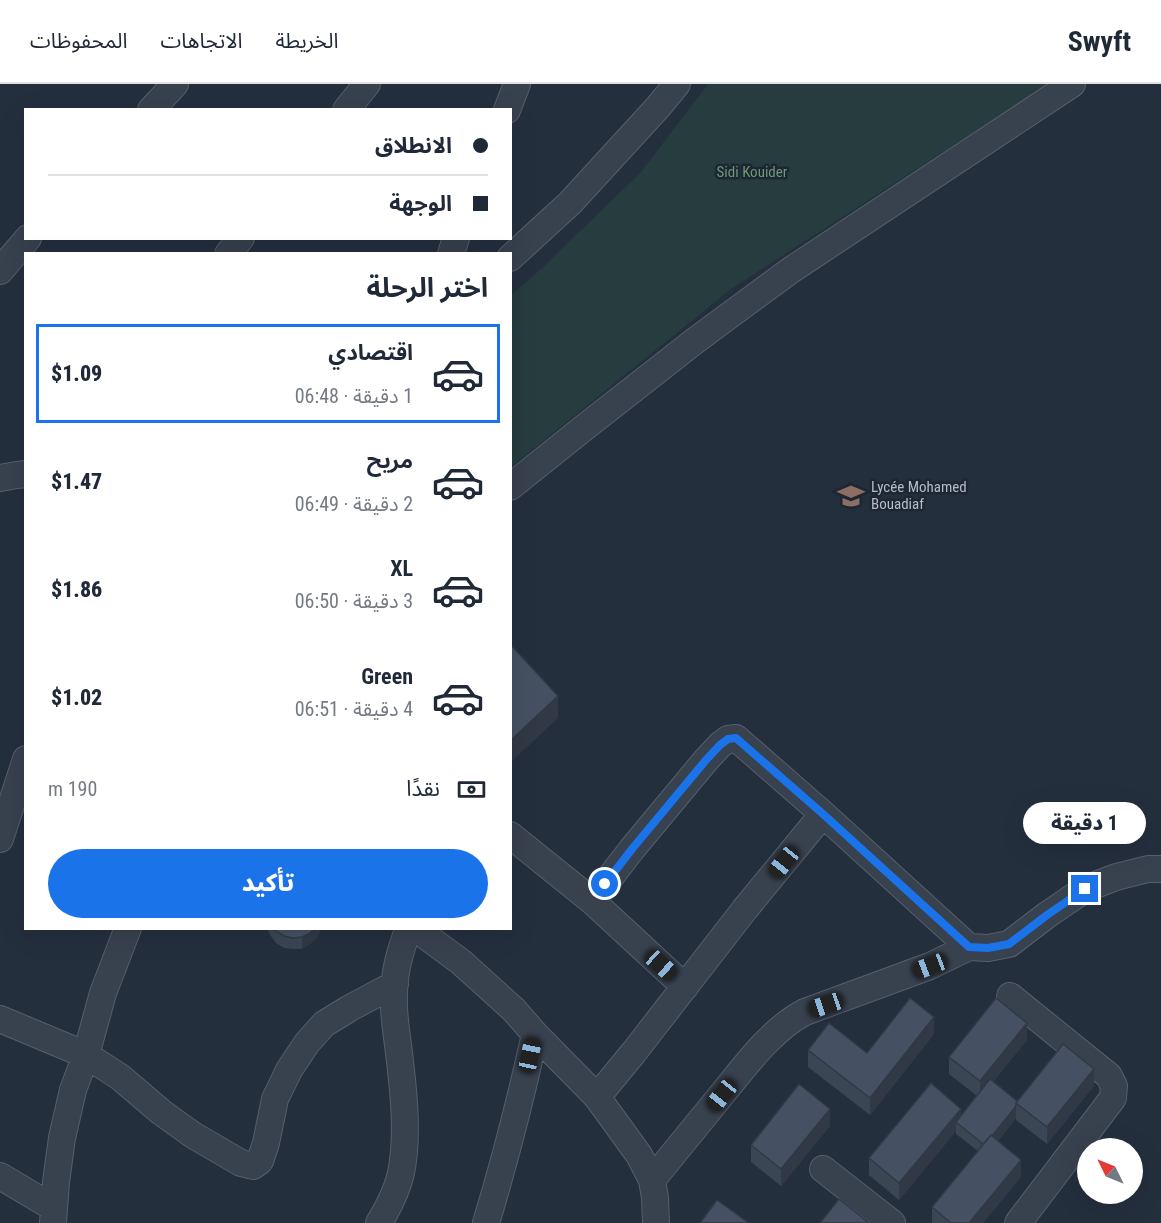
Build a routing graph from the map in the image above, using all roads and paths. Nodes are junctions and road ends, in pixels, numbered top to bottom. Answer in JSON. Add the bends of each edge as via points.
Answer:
{"nodes":[{"id":1,"x":175,"y":84,"type":"edge"},
{"id":2,"x":367,"y":84,"type":"edge"},
{"id":3,"x":517,"y":84,"type":"edge"},
{"id":4,"x":677,"y":84,"type":"edge"},
{"id":5,"x":1072,"y":84,"type":"edge"},
{"id":6,"x":153,"y":108,"type":"edge"},
{"id":7,"x":348,"y":108,"type":"edge"},
{"id":8,"x":508,"y":108,"type":"edge"},
{"id":9,"x":26,"y":240,"type":"edge"},
{"id":10,"x":239,"y":240,"type":"edge"},
{"id":11,"x":230,"y":252,"type":"edge"},
{"id":12,"x":512,"y":256,"type":"edge"},
{"id":13,"x":0,"y":271,"type":"edge"},
{"id":14,"x":24,"y":474,"type":"edge"},
{"id":15,"x":0,"y":478,"type":"edge"},
{"id":16,"x":512,"y":485,"type":"edge"},
{"id":17,"x":24,"y":765,"type":"edge"},
{"id":18,"x":823,"y":814,"type":"junction"},
{"id":19,"x":512,"y":837,"type":"edge"},
{"id":20,"x":0,"y":839,"type":"edge"},
{"id":21,"x":1161,"y":869,"type":"edge"},
{"id":22,"x":592,"y":901,"type":"junction"},
{"id":23,"x":127,"y":930,"type":"edge"},
{"id":24,"x":408,"y":930,"type":"edge"},
{"id":25,"x":423,"y":930,"type":"edge"},
{"id":26,"x":969,"y":947,"type":"junction"},
{"id":27,"x":395,"y":984,"type":"junction"},
{"id":28,"x":685,"y":987,"type":"junction"},
{"id":29,"x":1010,"y":996,"type":"dead end"},
{"id":30,"x":0,"y":1019,"type":"edge"},
{"id":31,"x":535,"y":1034,"type":"junction"},
{"id":32,"x":86,"y":1055,"type":"junction"},
{"id":33,"x":597,"y":1097,"type":"junction"},
{"id":34,"x":823,"y":1169,"type":"dead end"},
{"id":35,"x":0,"y":1176,"type":"edge"},
{"id":36,"x":652,"y":1180,"type":"junction"},
{"id":37,"x":53,"y":1215,"type":"edge"},
{"id":38,"x":379,"y":1223,"type":"edge"},
{"id":39,"x":486,"y":1223,"type":"edge"},
{"id":40,"x":656,"y":1223,"type":"edge"},
{"id":41,"x":892,"y":1223,"type":"edge"},
{"id":42,"x":1018,"y":1223,"type":"edge"}],
"edges":[{"from":1,"to":6,"type":"street"},
{"from":2,"to":7,"type":"street"},
{"from":3,"to":8,"type":"street"},
{"from":4,"to":12,"type":"street","via":[[570,203]]},
{"from":5,"to":16,"type":"street","via":[[791,270]]},
{"from":9,"to":13,"type":"street"},
{"from":10,"to":11,"type":"street"},
{"from":14,"to":15,"type":"street"},
{"from":17,"to":20,"type":"street"},
{"from":18,"to":22,"type":"street","via":[[736,738],[728,739],[706,760]]},
{"from":18,"to":26,"type":"street"},
{"from":18,"to":28,"type":"street"},
{"from":19,"to":22,"type":"street"},
{"from":21,"to":26,"type":"street","via":[[1116,877],[1085,889],[1009,944]]},
{"from":22,"to":28,"type":"street"},
{"from":23,"to":32,"type":"street"},
{"from":24,"to":27,"type":"street"},
{"from":25,"to":31,"type":"street","via":[[514,1010]]},
{"from":26,"to":36,"type":"street","via":[[930,966],[795,1017],[749,1061]]},
{"from":27,"to":32,"type":"street","via":[[324,1024],[307,1043],[275,1099],[266,1143],[260,1161],[253,1166],[193,1135]]},
{"from":27,"to":38,"type":"street","via":[[404,1145],[401,1174]]},
{"from":28,"to":33,"type":"street"},
{"from":29,"to":42,"type":"street","via":[[1109,1076],[1114,1086],[1113,1098]]},
{"from":30,"to":32,"type":"street"},
{"from":31,"to":33,"type":"street"},
{"from":31,"to":39,"type":"street","via":[[507,1154]]},
{"from":32,"to":37,"type":"street","via":[[62,1138]]},
{"from":33,"to":36,"type":"street"},
{"from":34,"to":41,"type":"street"},
{"from":35,"to":37,"type":"street"},
{"from":36,"to":40,"type":"street"}]}
